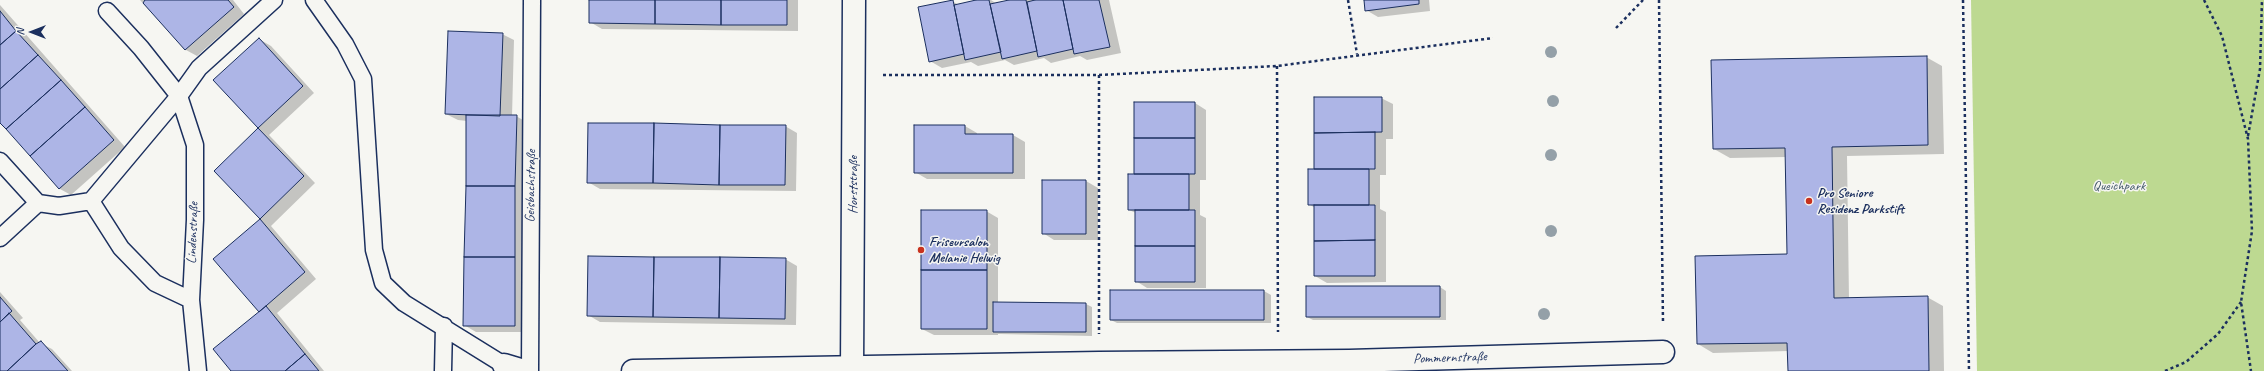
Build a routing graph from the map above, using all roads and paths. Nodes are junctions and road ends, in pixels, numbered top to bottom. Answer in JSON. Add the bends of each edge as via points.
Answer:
{"nodes":[{"id":1,"x":274,"y":0,"type":"edge"},
{"id":2,"x":314,"y":0,"type":"edge"},
{"id":3,"x":532,"y":0,"type":"edge"},
{"id":4,"x":854,"y":0,"type":"edge"},
{"id":5,"x":1348,"y":0,"type":"edge"},
{"id":6,"x":1643,"y":0,"type":"edge"},
{"id":7,"x":1659,"y":0,"type":"edge"},
{"id":8,"x":1963,"y":0,"type":"edge"},
{"id":9,"x":2204,"y":0,"type":"edge"},
{"id":10,"x":2262,"y":0,"type":"edge"},
{"id":11,"x":107,"y":11,"type":"dead end"},
{"id":12,"x":1616,"y":28,"type":"dead end"},
{"id":13,"x":1494,"y":38,"type":"dead end"},
{"id":14,"x":1357,"y":54,"type":"junction"},
{"id":15,"x":1277,"y":66,"type":"junction"},
{"id":16,"x":853,"y":75,"type":"junction"},
{"id":17,"x":1099,"y":75,"type":"junction"},
{"id":18,"x":179,"y":96,"type":"junction"},
{"id":19,"x":2248,"y":139,"type":"junction"},
{"id":20,"x":0,"y":161,"type":"edge"},
{"id":21,"x":91,"y":201,"type":"junction"},
{"id":22,"x":38,"y":203,"type":"junction"},
{"id":23,"x":0,"y":238,"type":"edge"},
{"id":24,"x":191,"y":300,"type":"junction"},
{"id":25,"x":2241,"y":302,"type":"junction"},
{"id":26,"x":444,"y":326,"type":"junction"},
{"id":27,"x":1663,"y":352,"type":"joint"},
{"id":28,"x":1278,"y":362,"type":"junction"},
{"id":29,"x":1099,"y":363,"type":"junction"},
{"id":30,"x":1349,"y":366,"type":"edge"},
{"id":31,"x":514,"y":368,"type":"edge"},
{"id":32,"x":852,"y":369,"type":"edge"},
{"id":33,"x":198,"y":371,"type":"edge"},
{"id":34,"x":443,"y":371,"type":"edge"},
{"id":35,"x":530,"y":371,"type":"edge"},
{"id":36,"x":633,"y":371,"type":"edge"},
{"id":37,"x":1969,"y":371,"type":"edge"},
{"id":38,"x":2166,"y":371,"type":"edge"},
{"id":39,"x":2251,"y":371,"type":"edge"}],
"edges":[{"from":1,"to":18,"type":"lane","via":[[199,68]]},
{"from":2,"to":26,"type":"lane","via":[[345,44],[364,79],[374,250],[383,283],[404,303]]},
{"from":3,"to":35,"type":"lane","name":"Geisbachstraße"},
{"from":4,"to":16,"type":"street","name":"Horststraße"},
{"from":5,"to":14,"type":"path"},
{"from":6,"to":12,"type":"path"},
{"from":7,"to":27,"type":"path"},
{"from":8,"to":37,"type":"path"},
{"from":9,"to":19,"type":"path","via":[[2222,36]]},
{"from":10,"to":19,"type":"path","via":[[2260,69]]},
{"from":11,"to":18,"type":"lane","via":[[141,48]]},
{"from":13,"to":14,"type":"path"},
{"from":14,"to":15,"type":"path"},
{"from":15,"to":17,"type":"path"},
{"from":15,"to":28,"type":"path"},
{"from":16,"to":17,"type":"path"},
{"from":16,"to":32,"type":"street","name":"Horststraße"},
{"from":17,"to":29,"type":"path"},
{"from":18,"to":21,"type":"lane"},
{"from":18,"to":24,"type":"lane","name":"Lindenstraße","via":[[195,145]]},
{"from":19,"to":25,"type":"path","via":[[2252,231]]},
{"from":20,"to":22,"type":"lane"},
{"from":21,"to":22,"type":"lane","via":[[59,206]]},
{"from":21,"to":24,"type":"lane","via":[[120,248],[155,283]]},
{"from":22,"to":23,"type":"lane"},
{"from":24,"to":33,"type":"lane","name":"Lindenstraße"},
{"from":25,"to":38,"type":"path","via":[[2218,334],[2186,362]]},
{"from":25,"to":39,"type":"path"},
{"from":26,"to":31,"type":"lane"},
{"from":26,"to":34,"type":"lane"},
{"from":27,"to":30,"type":"street","name":"Pommernstraße"},
{"from":28,"to":29,"type":"street","name":"Pommernstraße"},
{"from":28,"to":30,"type":"street","name":"Pommernstraße"},
{"from":29,"to":32,"type":"street","name":"Pommernstraße"},
{"from":32,"to":36,"type":"street"}]}
